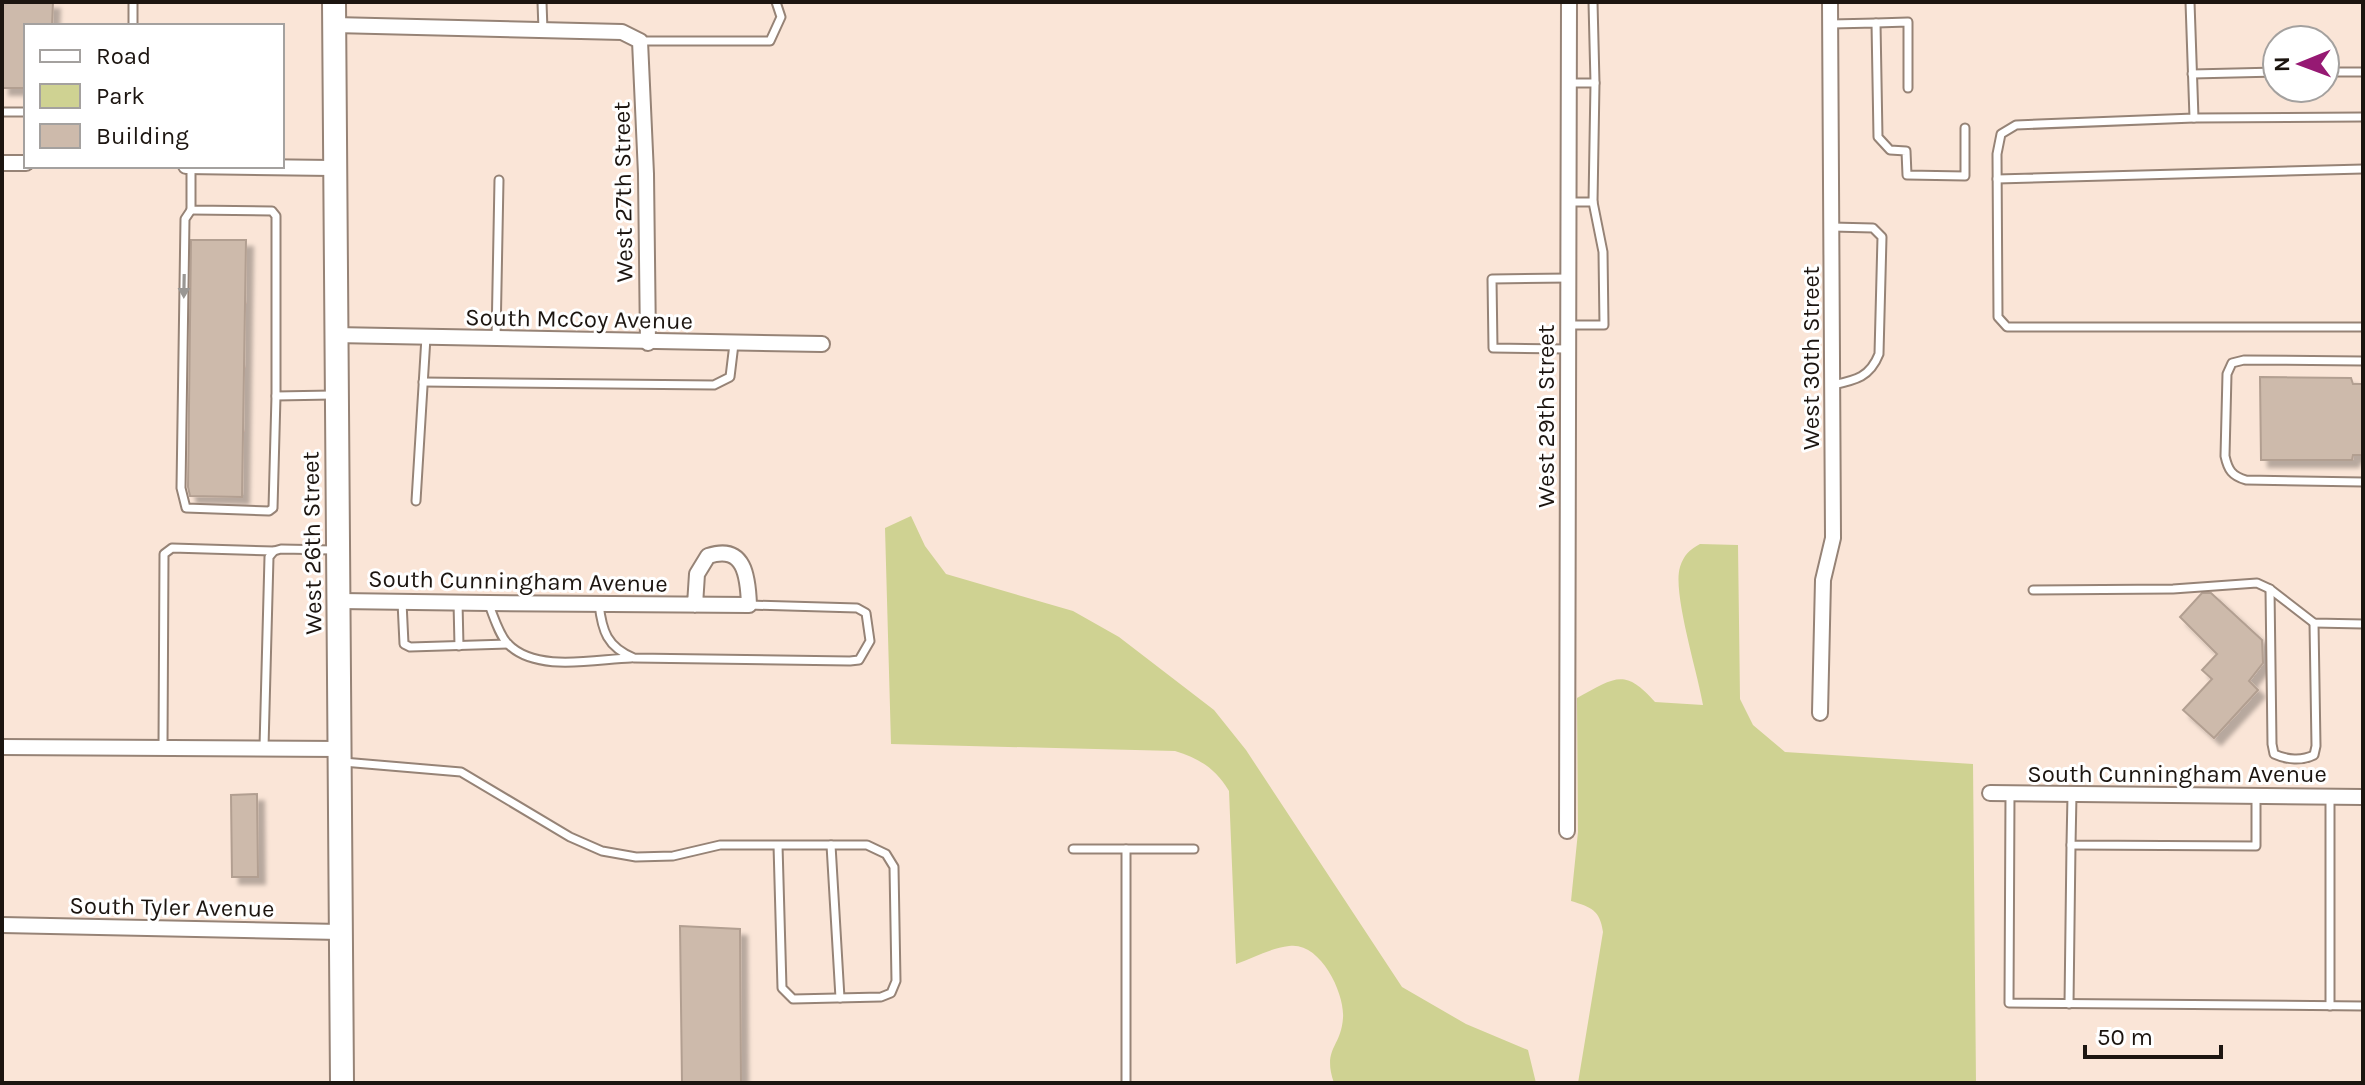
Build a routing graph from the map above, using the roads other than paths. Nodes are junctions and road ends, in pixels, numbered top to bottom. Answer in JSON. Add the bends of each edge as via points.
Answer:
{"nodes":[{"id":1,"x":133,"y":2,"type":"edge"},
{"id":2,"x":334,"y":2,"type":"edge"},
{"id":3,"x":542,"y":2,"type":"edge"},
{"id":4,"x":776,"y":2,"type":"edge"},
{"id":5,"x":1569,"y":2,"type":"edge"},
{"id":6,"x":1593,"y":2,"type":"edge"},
{"id":7,"x":1830,"y":2,"type":"edge"},
{"id":8,"x":2190,"y":2,"type":"edge"},
{"id":9,"x":1876,"y":23,"type":"junction"},
{"id":10,"x":133,"y":24,"type":"edge"},
{"id":11,"x":1831,"y":24,"type":"junction"},
{"id":12,"x":334,"y":25,"type":"junction"},
{"id":13,"x":543,"y":30,"type":"junction"},
{"id":14,"x":640,"y":41,"type":"junction"},
{"id":15,"x":2261,"y":72,"type":"edge"},
{"id":16,"x":2341,"y":72,"type":"edge"},
{"id":17,"x":2363,"y":72,"type":"edge"},
{"id":18,"x":2192,"y":74,"type":"junction"},
{"id":19,"x":1569,"y":83,"type":"junction"},
{"id":20,"x":1595,"y":83,"type":"junction"},
{"id":21,"x":1908,"y":88,"type":"dead end"},
{"id":22,"x":2,"y":112,"type":"edge"},
{"id":23,"x":24,"y":112,"type":"edge"},
{"id":24,"x":2363,"y":117,"type":"edge"},
{"id":25,"x":2194,"y":118,"type":"junction"},
{"id":26,"x":1965,"y":128,"type":"dead end"},
{"id":27,"x":2,"y":163,"type":"edge"},
{"id":28,"x":24,"y":163,"type":"edge"},
{"id":29,"x":284,"y":167,"type":"edge"},
{"id":30,"x":189,"y":168,"type":"edge"},
{"id":31,"x":332,"y":168,"type":"junction"},
{"id":32,"x":2363,"y":169,"type":"edge"},
{"id":33,"x":1997,"y":179,"type":"junction"},
{"id":34,"x":499,"y":180,"type":"dead end"},
{"id":35,"x":1569,"y":202,"type":"junction"},
{"id":36,"x":1593,"y":202,"type":"junction"},
{"id":37,"x":191,"y":210,"type":"junction"},
{"id":38,"x":1832,"y":227,"type":"junction"},
{"id":39,"x":1569,"y":278,"type":"junction"},
{"id":40,"x":1568,"y":325,"type":"junction"},
{"id":41,"x":2363,"y":327,"type":"edge"},
{"id":42,"x":334,"y":335,"type":"junction"},
{"id":43,"x":426,"y":337,"type":"junction"},
{"id":44,"x":496,"y":339,"type":"junction"},
{"id":45,"x":648,"y":343,"type":"junction"},
{"id":46,"x":734,"y":344,"type":"junction"},
{"id":47,"x":822,"y":344,"type":"dead end"},
{"id":48,"x":1568,"y":349,"type":"junction"},
{"id":49,"x":2363,"y":361,"type":"edge"},
{"id":50,"x":423,"y":382,"type":"junction"},
{"id":51,"x":1833,"y":385,"type":"junction"},
{"id":52,"x":335,"y":395,"type":"junction"},
{"id":53,"x":276,"y":396,"type":"junction"},
{"id":54,"x":2363,"y":482,"type":"edge"},
{"id":55,"x":416,"y":501,"type":"dead end"},
{"id":56,"x":338,"y":550,"type":"junction"},
{"id":57,"x":274,"y":551,"type":"junction"},
{"id":58,"x":2270,"y":589,"type":"junction"},
{"id":59,"x":2033,"y":590,"type":"dead end"},
{"id":60,"x":340,"y":601,"type":"junction"},
{"id":61,"x":402,"y":602,"type":"junction"},
{"id":62,"x":458,"y":602,"type":"junction"},
{"id":63,"x":488,"y":603,"type":"junction"},
{"id":64,"x":599,"y":604,"type":"junction"},
{"id":65,"x":695,"y":605,"type":"junction"},
{"id":66,"x":749,"y":605,"type":"junction"},
{"id":67,"x":2314,"y":623,"type":"junction"},
{"id":68,"x":2363,"y":624,"type":"edge"},
{"id":69,"x":508,"y":644,"type":"junction"},
{"id":70,"x":459,"y":646,"type":"junction"},
{"id":71,"x":634,"y":658,"type":"junction"},
{"id":72,"x":1820,"y":713,"type":"dead end"},
{"id":73,"x":163,"y":745,"type":"junction"},
{"id":74,"x":2,"y":747,"type":"edge"},
{"id":75,"x":264,"y":747,"type":"junction"},
{"id":76,"x":341,"y":756,"type":"junction"},
{"id":77,"x":1990,"y":793,"type":"dead end"},
{"id":78,"x":2010,"y":794,"type":"junction"},
{"id":79,"x":2072,"y":795,"type":"junction"},
{"id":80,"x":2256,"y":796,"type":"junction"},
{"id":81,"x":2330,"y":797,"type":"junction"},
{"id":82,"x":2363,"y":797,"type":"edge"},
{"id":83,"x":1567,"y":831,"type":"dead end"},
{"id":84,"x":778,"y":845,"type":"junction"},
{"id":85,"x":831,"y":845,"type":"junction"},
{"id":86,"x":2071,"y":845,"type":"junction"},
{"id":87,"x":1073,"y":849,"type":"dead end"},
{"id":88,"x":1126,"y":849,"type":"junction"},
{"id":89,"x":1194,"y":849,"type":"dead end"},
{"id":90,"x":2,"y":925,"type":"edge"},
{"id":91,"x":340,"y":932,"type":"junction"},
{"id":92,"x":840,"y":998,"type":"junction"},
{"id":93,"x":2069,"y":1004,"type":"junction"},
{"id":94,"x":2330,"y":1006,"type":"junction"},
{"id":95,"x":2363,"y":1006,"type":"edge"},
{"id":96,"x":342,"y":1083,"type":"edge"},
{"id":97,"x":1126,"y":1083,"type":"edge"}],
"edges":[{"from":1,"to":10,"type":"lane"},
{"from":2,"to":12,"type":"street","name":"West 26th Street"},
{"from":3,"to":13,"type":"lane"},
{"from":4,"to":14,"type":"lane","via":[[781,17],[770,41]]},
{"from":5,"to":19,"type":"street","name":"West 29th Street"},
{"from":6,"to":20,"type":"lane"},
{"from":7,"to":11,"type":"street","name":"West 30th Street"},
{"from":8,"to":18,"type":"lane"},
{"from":9,"to":11,"type":"lane"},
{"from":9,"to":21,"type":"lane","via":[[1908,22]]},
{"from":9,"to":26,"type":"lane","via":[[1878,137],[1890,150],[1906,151],[1907,175],[1965,176]]},
{"from":11,"to":38,"type":"street","name":"West 30th Street"},
{"from":12,"to":13,"type":"street"},
{"from":12,"to":31,"type":"street","name":"West 26th Street"},
{"from":13,"to":14,"type":"street","via":[[622,32]]},
{"from":14,"to":45,"type":"street","name":"West 27th Street"},
{"from":15,"to":18,"type":"lane"},
{"from":16,"to":17,"type":"lane"},
{"from":18,"to":25,"type":"lane"},
{"from":19,"to":20,"type":"lane"},
{"from":19,"to":35,"type":"street","name":"West 29th Street"},
{"from":20,"to":36,"type":"lane"},
{"from":22,"to":23,"type":"lane"},
{"from":24,"to":25,"type":"lane"},
{"from":25,"to":33,"type":"lane","via":[[2016,125],[2001,134]]},
{"from":27,"to":28,"type":"street"},
{"from":29,"to":31,"type":"street"},
{"from":30,"to":37,"type":"lane"},
{"from":31,"to":42,"type":"street","name":"West 26th Street"},
{"from":32,"to":33,"type":"lane"},
{"from":33,"to":41,"type":"lane","via":[[1998,317],[2007,327]]},
{"from":34,"to":44,"type":"lane"},
{"from":35,"to":36,"type":"lane"},
{"from":35,"to":39,"type":"street","name":"West 29th Street"},
{"from":36,"to":40,"type":"lane","via":[[1603,252],[1604,325]]},
{"from":37,"to":53,"type":"lane","via":[[272,211],[276,216]]},
{"from":37,"to":53,"type":"lane","one_way":true,"via":[[185,219],[181,488],[186,508],[273,508]]},
{"from":38,"to":51,"type":"street","name":"West 30th Street"},
{"from":38,"to":51,"type":"lane","via":[[1873,228],[1882,237],[1883,262],[1874,367],[1861,379]]},
{"from":39,"to":40,"type":"street","name":"West 29th Street"},
{"from":39,"to":48,"type":"lane","via":[[1492,279],[1493,348]]},
{"from":40,"to":48,"type":"street","name":"West 29th Street"},
{"from":42,"to":43,"type":"street","name":"South McCoy Avenue"},
{"from":42,"to":52,"type":"street","name":"West 26th Street"},
{"from":43,"to":44,"type":"street","name":"South McCoy Avenue"},
{"from":43,"to":50,"type":"lane"},
{"from":44,"to":45,"type":"street","name":"South McCoy Avenue"},
{"from":45,"to":46,"type":"street","name":"South McCoy Avenue"},
{"from":46,"to":47,"type":"street","name":"South McCoy Avenue"},
{"from":46,"to":50,"type":"lane","via":[[730,377],[714,385]]},
{"from":48,"to":83,"type":"street","name":"West 29th Street"},
{"from":49,"to":54,"type":"lane","via":[[2232,363],[2227,374],[2225,456],[2228,468],[2246,480]]},
{"from":50,"to":55,"type":"lane"},
{"from":51,"to":72,"type":"street","name":"West 30th Street","via":[[1833,538],[1823,580]]},
{"from":52,"to":53,"type":"lane"},
{"from":52,"to":56,"type":"street","name":"West 26th Street"},
{"from":56,"to":57,"type":"lane"},
{"from":56,"to":60,"type":"street","name":"West 26th Street"},
{"from":57,"to":73,"type":"lane","via":[[172,548],[164,554]]},
{"from":57,"to":75,"type":"lane","via":[[269,557]]},
{"from":58,"to":59,"type":"lane","via":[[2257,583],[2222,583],[2173,589]]},
{"from":58,"to":67,"type":"lane"},
{"from":58,"to":67,"type":"lane","via":[[2272,744],[2274,754],[2283,758],[2314,755]]},
{"from":60,"to":61,"type":"street","name":"South Cunningham Avenue"},
{"from":60,"to":76,"type":"street","name":"West 26th Street"},
{"from":61,"to":62,"type":"street","name":"South Cunningham Avenue"},
{"from":61,"to":70,"type":"lane","via":[[404,644]]},
{"from":62,"to":63,"type":"street","name":"South Cunningham Avenue"},
{"from":62,"to":70,"type":"lane"},
{"from":63,"to":64,"type":"street","name":"South Cunningham Avenue"},
{"from":63,"to":69,"type":"lane"},
{"from":64,"to":65,"type":"street","name":"South Cunningham Avenue"},
{"from":64,"to":71,"type":"lane","via":[[602,630],[612,645]]},
{"from":65,"to":66,"type":"street","name":"South Cunningham Avenue"},
{"from":65,"to":66,"type":"street","name":"South Cunningham Avenue","via":[[701,564],[717,553],[738,557],[746,569]]},
{"from":66,"to":71,"type":"lane","via":[[857,608],[866,613],[870,641],[859,660],[850,661]]},
{"from":67,"to":68,"type":"lane"},
{"from":69,"to":70,"type":"lane"},
{"from":69,"to":71,"type":"lane","via":[[547,661]]},
{"from":73,"to":74,"type":"street"},
{"from":73,"to":75,"type":"street"},
{"from":75,"to":76,"type":"street"},
{"from":76,"to":84,"type":"lane","via":[[461,772],[602,851],[673,856],[720,845]]},
{"from":76,"to":91,"type":"street","name":"West 26th Street"},
{"from":77,"to":78,"type":"street","name":"South Cunningham Avenue"},
{"from":78,"to":79,"type":"street","name":"South Cunningham Avenue"},
{"from":78,"to":93,"type":"lane","via":[[2009,1003]]},
{"from":79,"to":80,"type":"street","name":"South Cunningham Avenue"},
{"from":79,"to":86,"type":"lane"},
{"from":80,"to":81,"type":"street","name":"South Cunningham Avenue"},
{"from":80,"to":86,"type":"lane","via":[[2256,846]]},
{"from":81,"to":82,"type":"street","name":"South Cunningham Avenue"},
{"from":81,"to":94,"type":"lane"},
{"from":84,"to":85,"type":"lane"},
{"from":84,"to":92,"type":"lane","via":[[782,988],[793,999]]},
{"from":85,"to":92,"type":"lane"},
{"from":85,"to":92,"type":"lane","via":[[867,845],[886,854],[894,867],[896,981],[891,993],[881,997]]},
{"from":86,"to":93,"type":"lane"},
{"from":87,"to":88,"type":"lane"},
{"from":88,"to":89,"type":"lane"},
{"from":88,"to":97,"type":"lane"},
{"from":90,"to":91,"type":"street","name":"South Tyler Avenue"},
{"from":91,"to":96,"type":"street","name":"West 26th Street"},
{"from":93,"to":94,"type":"lane"},
{"from":94,"to":95,"type":"lane"}]}
